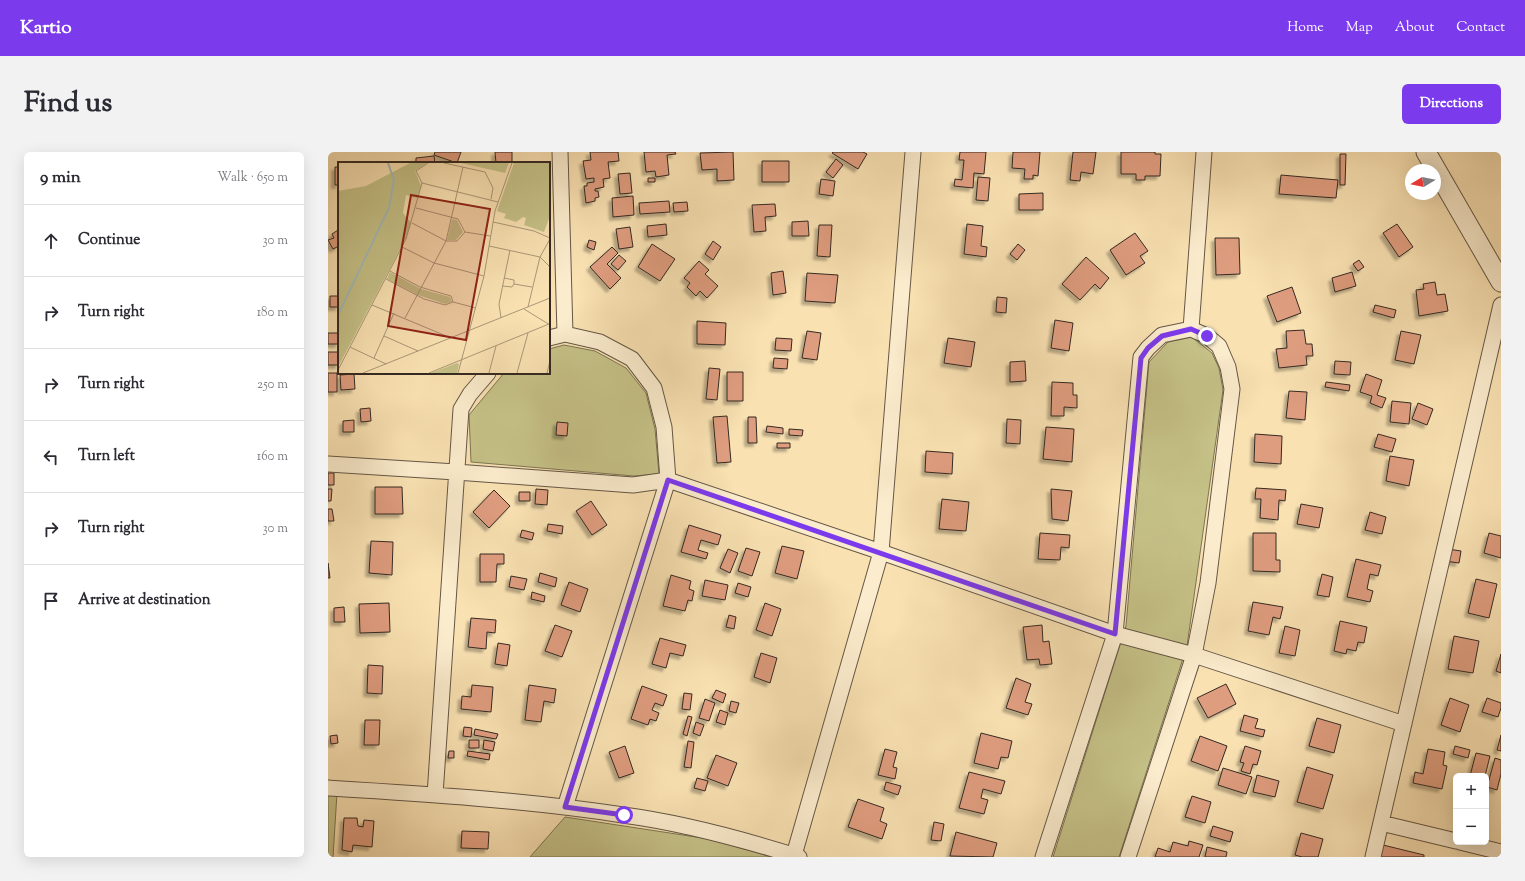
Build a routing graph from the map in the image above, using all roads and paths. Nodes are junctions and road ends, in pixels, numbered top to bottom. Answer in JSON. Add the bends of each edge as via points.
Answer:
{"nodes":[{"id":1,"x":560,"y":152,"type":"edge"},
{"id":2,"x":913,"y":152,"type":"edge"},
{"id":3,"x":1204,"y":152,"type":"edge"},
{"id":4,"x":1426,"y":152,"type":"edge"},
{"id":5,"x":1501,"y":282,"type":"edge"},
{"id":6,"x":1501,"y":305,"type":"edge"},
{"id":7,"x":1191,"y":329,"type":"junction"},
{"id":8,"x":565,"y":334,"type":"junction"},
{"id":9,"x":550,"y":338,"type":"edge"},
{"id":10,"x":487,"y":374,"type":"edge"},
{"id":11,"x":328,"y":464,"type":"edge"},
{"id":12,"x":456,"y":472,"type":"junction"},
{"id":13,"x":668,"y":480,"type":"junction"},
{"id":14,"x":881,"y":552,"type":"junction"},
{"id":15,"x":1115,"y":634,"type":"junction"},
{"id":16,"x":1194,"y":655,"type":"junction"},
{"id":17,"x":1404,"y":724,"type":"junction"},
{"id":18,"x":328,"y":788,"type":"edge"},
{"id":19,"x":435,"y":795,"type":"junction"},
{"id":20,"x":565,"y":807,"type":"junction"},
{"id":21,"x":1381,"y":823,"type":"junction"},
{"id":22,"x":1453,"y":840,"type":"edge"},
{"id":23,"x":1472,"y":845,"type":"edge"},
{"id":24,"x":1501,"y":852,"type":"edge"},
{"id":25,"x":796,"y":856,"type":"edge"},
{"id":26,"x":1043,"y":857,"type":"edge"},
{"id":27,"x":1128,"y":857,"type":"edge"},
{"id":28,"x":1374,"y":857,"type":"edge"}],
"edges":[{"from":1,"to":8,"type":"street"},
{"from":2,"to":14,"type":"street"},
{"from":3,"to":7,"type":"street"},
{"from":4,"to":5,"type":"street"},
{"from":6,"to":17,"type":"street"},
{"from":7,"to":15,"type":"street","via":[[1162,336],[1141,358]]},
{"from":7,"to":16,"type":"street","via":[[1207,336],[1219,346],[1228,367],[1232,389],[1208,583]]},
{"from":8,"to":9,"type":"street"},
{"from":8,"to":13,"type":"street","via":[[600,342],[632,359],[654,388],[664,427]]},
{"from":10,"to":12,"type":"street","via":[[461,409]]},
{"from":11,"to":12,"type":"street"},
{"from":12,"to":13,"type":"street","via":[[633,486]]},
{"from":12,"to":19,"type":"street"},
{"from":13,"to":14,"type":"street"},
{"from":13,"to":20,"type":"street"},
{"from":14,"to":15,"type":"street"},
{"from":14,"to":25,"type":"street"},
{"from":15,"to":16,"type":"street"},
{"from":15,"to":26,"type":"street"},
{"from":16,"to":17,"type":"street"},
{"from":16,"to":27,"type":"street"},
{"from":17,"to":21,"type":"street"},
{"from":18,"to":19,"type":"street"},
{"from":19,"to":20,"type":"street"},
{"from":20,"to":25,"type":"street","via":[[624,815],[710,832]]},
{"from":21,"to":22,"type":"street"},
{"from":21,"to":28,"type":"street"},
{"from":23,"to":24,"type":"street"}]}
